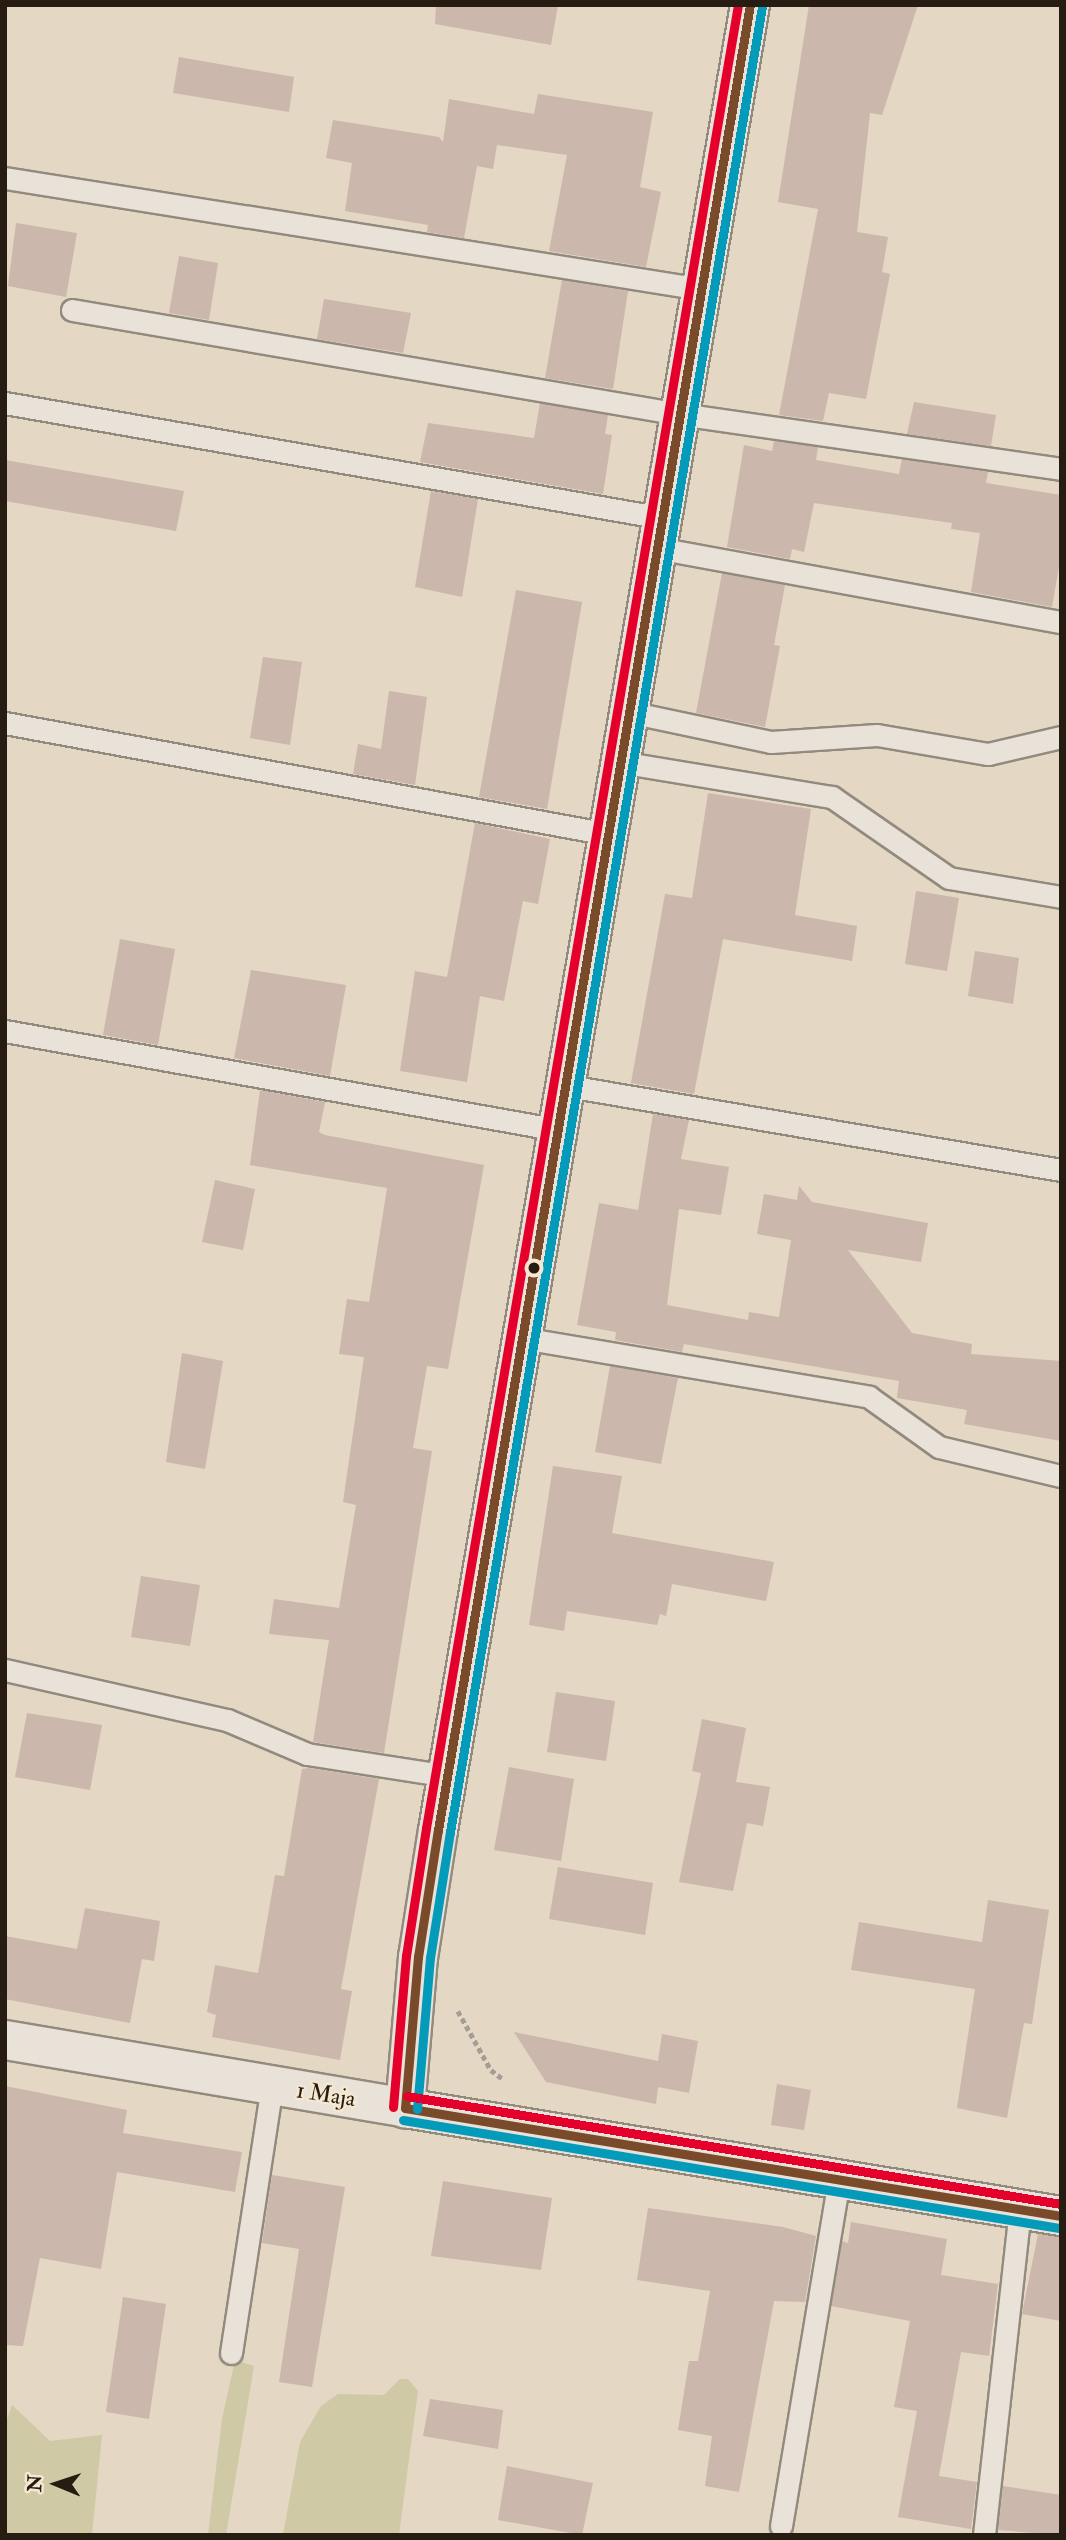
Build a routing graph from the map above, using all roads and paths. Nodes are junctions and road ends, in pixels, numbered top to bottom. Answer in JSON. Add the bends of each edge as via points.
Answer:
{"nodes":[{"id":1,"x":750,"y":5,"type":"edge"},
{"id":2,"x":5,"y":178,"type":"edge"},
{"id":3,"x":702,"y":289,"type":"junction"},
{"id":4,"x":72,"y":310,"type":"dead end"},
{"id":5,"x":5,"y":403,"type":"edge"},
{"id":6,"x":680,"y":414,"type":"junction"},
{"id":7,"x":1061,"y":470,"type":"edge"},
{"id":8,"x":660,"y":533,"type":"junction"},
{"id":9,"x":1061,"y":622,"type":"edge"},
{"id":10,"x":629,"y":712,"type":"junction"},
{"id":11,"x":5,"y":723,"type":"edge"},
{"id":12,"x":1061,"y":737,"type":"edge"},
{"id":13,"x":620,"y":762,"type":"junction"},
{"id":14,"x":608,"y":834,"type":"junction"},
{"id":15,"x":1061,"y":897,"type":"edge"},
{"id":16,"x":5,"y":1031,"type":"edge"},
{"id":17,"x":568,"y":1086,"type":"junction"},
{"id":18,"x":559,"y":1130,"type":"junction"},
{"id":19,"x":1061,"y":1170,"type":"edge"},
{"id":20,"x":522,"y":1338,"type":"junction"},
{"id":21,"x":1061,"y":1476,"type":"edge"},
{"id":22,"x":5,"y":1670,"type":"edge"},
{"id":23,"x":447,"y":1776,"type":"junction"},
{"id":24,"x":5,"y":2040,"type":"edge"},
{"id":25,"x":272,"y":2086,"type":"junction"},
{"id":26,"x":405,"y":2108,"type":"junction"},
{"id":27,"x":839,"y":2178,"type":"junction"},
{"id":28,"x":1020,"y":2208,"type":"junction"},
{"id":29,"x":1061,"y":2216,"type":"edge"},
{"id":30,"x":231,"y":2353,"type":"dead end"},
{"id":31,"x":781,"y":2526,"type":"dead end"},
{"id":32,"x":985,"y":2535,"type":"edge"}],
"edges":[{"from":1,"to":3,"type":"street"},
{"from":2,"to":3,"type":"lane"},
{"from":3,"to":6,"type":"street"},
{"from":4,"to":6,"type":"lane"},
{"from":5,"to":8,"type":"lane"},
{"from":6,"to":7,"type":"lane"},
{"from":6,"to":8,"type":"street"},
{"from":8,"to":9,"type":"lane"},
{"from":8,"to":10,"type":"street"},
{"from":10,"to":12,"type":"lane","via":[[771,742],[877,735],[988,754]]},
{"from":10,"to":13,"type":"street"},
{"from":11,"to":14,"type":"lane"},
{"from":13,"to":14,"type":"street"},
{"from":13,"to":15,"type":"lane","via":[[832,797],[949,878]]},
{"from":14,"to":17,"type":"street"},
{"from":16,"to":18,"type":"lane"},
{"from":17,"to":18,"type":"street"},
{"from":17,"to":19,"type":"lane"},
{"from":18,"to":20,"type":"street"},
{"from":20,"to":21,"type":"lane","via":[[869,1397],[939,1447]]},
{"from":20,"to":23,"type":"street"},
{"from":22,"to":23,"type":"lane","via":[[227,1720],[307,1754]]},
{"from":23,"to":26,"type":"street","via":[[418,1957]]},
{"from":24,"to":25,"type":"street","name":"1 Maja"},
{"from":25,"to":26,"type":"street","name":"1 Maja"},
{"from":25,"to":30,"type":"lane"},
{"from":26,"to":27,"type":"street","name":"1 Maja"},
{"from":27,"to":28,"type":"street","name":"1 Maja"},
{"from":27,"to":31,"type":"lane"},
{"from":28,"to":29,"type":"street","name":"1 Maja"},
{"from":28,"to":32,"type":"lane"}]}
